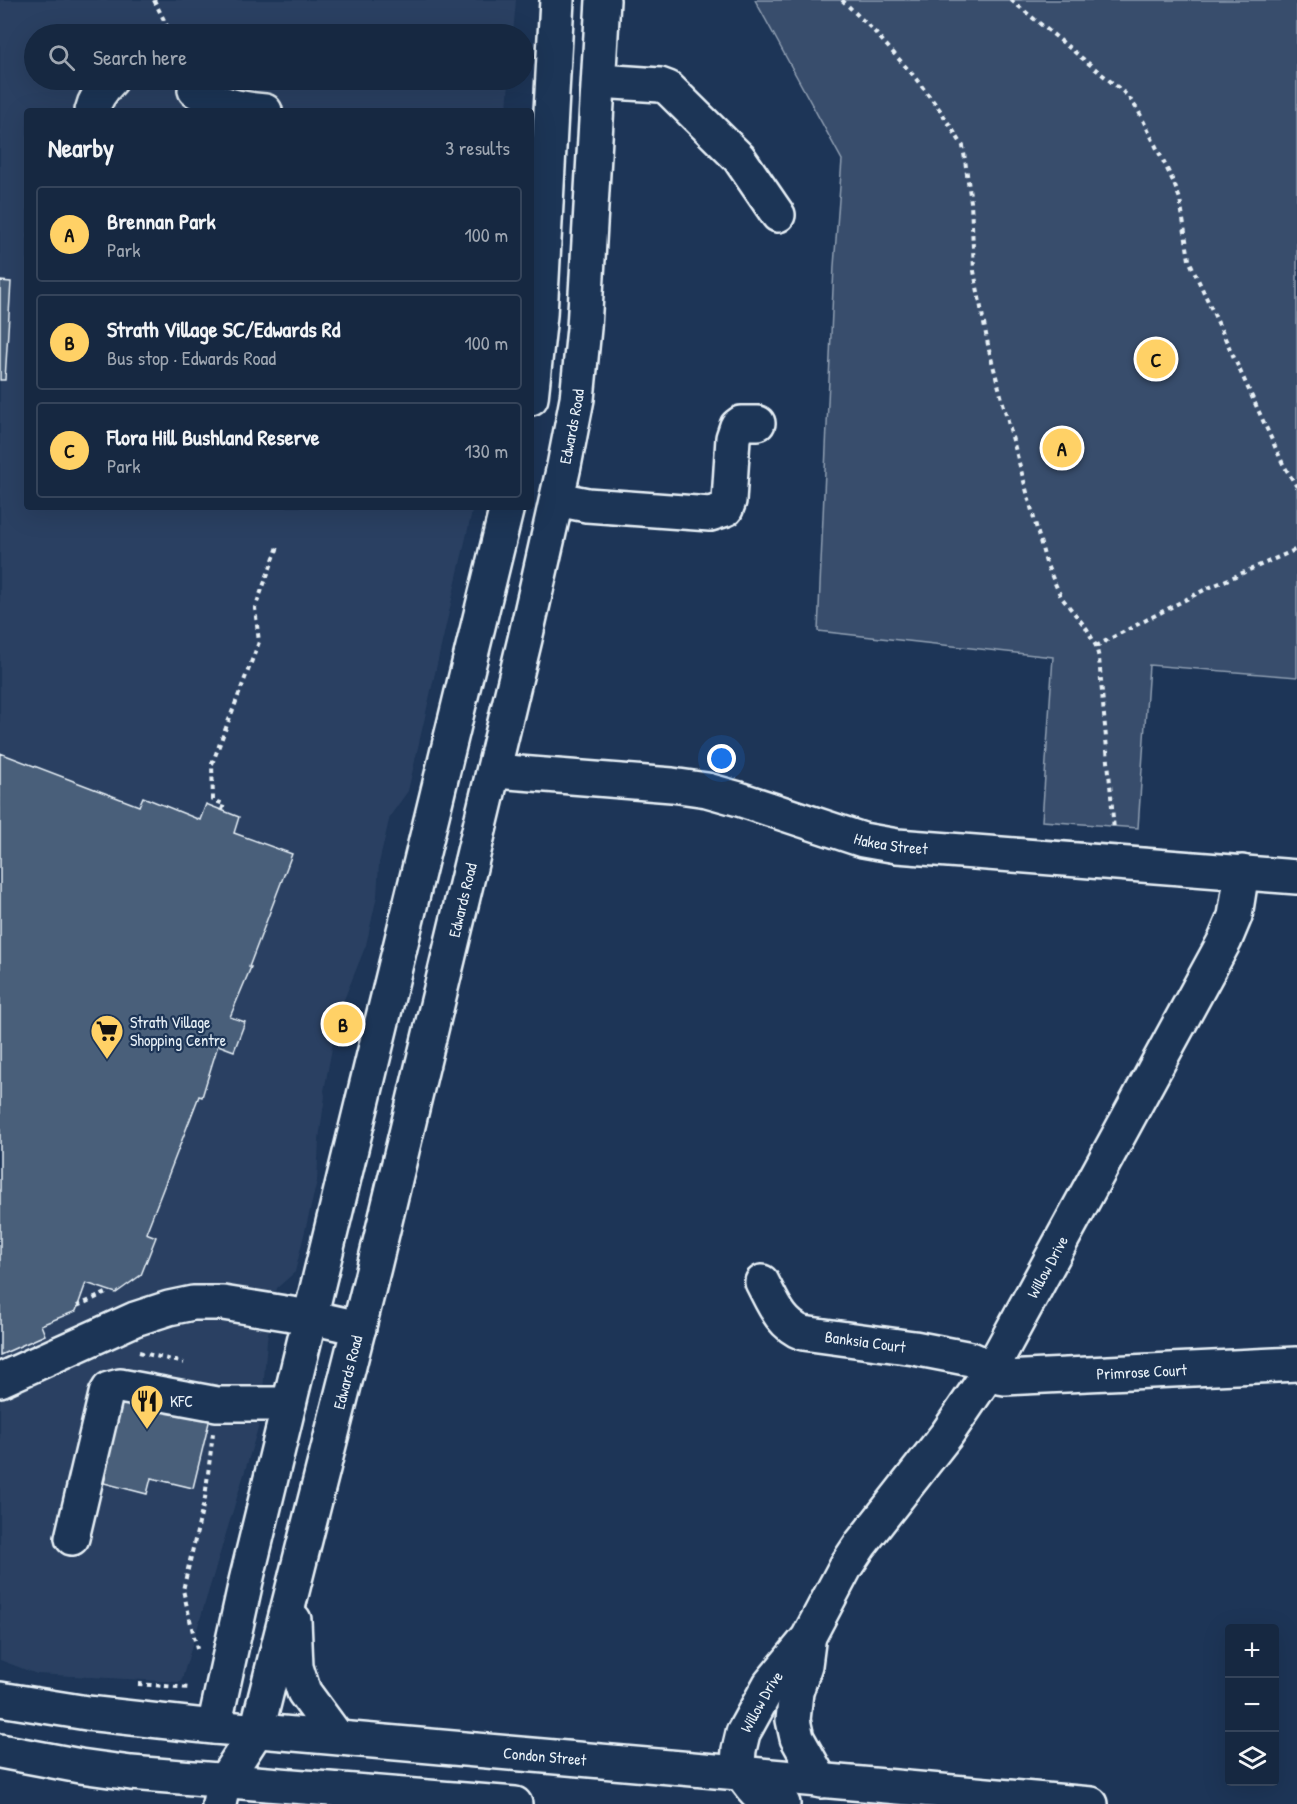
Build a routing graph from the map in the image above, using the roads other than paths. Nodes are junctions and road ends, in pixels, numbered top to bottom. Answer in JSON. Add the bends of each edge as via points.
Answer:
{"nodes":[{"id":1,"x":557,"y":0,"type":"edge"},
{"id":2,"x":603,"y":0,"type":"edge"},
{"id":3,"x":599,"y":81,"type":"junction"},
{"id":4,"x":101,"y":90,"type":"edge"},
{"id":5,"x":194,"y":94,"type":"edge"},
{"id":6,"x":540,"y":104,"type":"edge"},
{"id":7,"x":93,"y":108,"type":"edge"},
{"id":8,"x":244,"y":108,"type":"edge"},
{"id":9,"x":597,"y":130,"type":"junction"},
{"id":10,"x":540,"y":157,"type":"edge"},
{"id":11,"x":778,"y":216,"type":"dead end"},
{"id":12,"x":534,"y":370,"type":"edge"},
{"id":13,"x":758,"y":423,"type":"dead end"},
{"id":14,"x":557,"y":499,"type":"junction"},
{"id":15,"x":506,"y":510,"type":"edge"},
{"id":16,"x":494,"y":771,"type":"junction"},
{"id":17,"x":1242,"y":872,"type":"junction"},
{"id":18,"x":1297,"y":877,"type":"edge"},
{"id":19,"x":762,"y":1282,"type":"dead end"},
{"id":20,"x":310,"y":1317,"type":"junction"},
{"id":21,"x":359,"y":1328,"type":"junction"},
{"id":22,"x":1297,"y":1364,"type":"edge"},
{"id":23,"x":990,"y":1372,"type":"junction"},
{"id":24,"x":0,"y":1380,"type":"edge"},
{"id":25,"x":289,"y":1404,"type":"junction"},
{"id":26,"x":72,"y":1538,"type":"dead end"},
{"id":27,"x":292,"y":1588,"type":"junction"},
{"id":28,"x":808,"y":1638,"type":"junction"},
{"id":29,"x":0,"y":1699,"type":"edge"},
{"id":30,"x":214,"y":1727,"type":"junction"},
{"id":31,"x":256,"y":1731,"type":"junction"},
{"id":32,"x":337,"y":1737,"type":"junction"},
{"id":33,"x":0,"y":1751,"type":"edge"},
{"id":34,"x":743,"y":1775,"type":"junction"},
{"id":35,"x":821,"y":1781,"type":"junction"},
{"id":36,"x":222,"y":1792,"type":"edge"},
{"id":37,"x":515,"y":1804,"type":"edge"},
{"id":38,"x":783,"y":1804,"type":"edge"},
{"id":39,"x":1090,"y":1804,"type":"edge"}],
"edges":[{"from":1,"to":6,"type":"street"},
{"from":2,"to":3,"type":"street","name":"Edwards Road"},
{"from":3,"to":9,"type":"street","name":"Edwards Road"},
{"from":3,"to":11,"type":"street","via":[[668,88],[739,158]]},
{"from":4,"to":7,"type":"street"},
{"from":5,"to":8,"type":"street"},
{"from":6,"to":10,"type":"street"},
{"from":9,"to":10,"type":"street","via":[[564,153]]},
{"from":9,"to":14,"type":"street","name":"Edwards Road","via":[[577,399]]},
{"from":10,"to":12,"type":"street","via":[[540,315]]},
{"from":13,"to":14,"type":"street","via":[[737,426],[729,501],[720,512],[587,505]]},
{"from":14,"to":16,"type":"street","name":"Edwards Road"},
{"from":15,"to":20,"type":"street"},
{"from":16,"to":17,"type":"street","name":"Hakea Street","via":[[707,790],[863,840],[897,846]]},
{"from":16,"to":21,"type":"street","name":"Edwards Road"},
{"from":17,"to":18,"type":"street","name":"Hakea Street"},
{"from":17,"to":23,"type":"street","name":"Willow Drive","via":[[1235,916],[1225,940]]},
{"from":19,"to":23,"type":"street","name":"Banksia Court","via":[[792,1329],[971,1359]]},
{"from":20,"to":21,"type":"street"},
{"from":20,"to":24,"type":"street","via":[[208,1302],[169,1308]]},
{"from":20,"to":25,"type":"street"},
{"from":21,"to":27,"type":"street","name":"Edwards Road"},
{"from":22,"to":23,"type":"street","name":"Primrose Court","via":[[1005,1378]]},
{"from":23,"to":28,"type":"street","name":"Willow Drive","via":[[860,1545]]},
{"from":25,"to":26,"type":"street","via":[[217,1404],[120,1386],[109,1389]]},
{"from":25,"to":30,"type":"street"},
{"from":27,"to":31,"type":"street","name":"Edwards Road"},
{"from":27,"to":32,"type":"street","via":[[299,1678],[312,1705]]},
{"from":28,"to":34,"type":"street","name":"Willow Drive","via":[[770,1684],[743,1733],[738,1763]]},
{"from":28,"to":35,"type":"street","name":"Willow Drive","via":[[793,1720],[797,1738]]},
{"from":29,"to":30,"type":"street","name":"Condon Street"},
{"from":30,"to":31,"type":"street","name":"Condon Street"},
{"from":30,"to":36,"type":"street"},
{"from":31,"to":32,"type":"street","name":"Condon Street"},
{"from":31,"to":36,"type":"street","name":"Edwards Road"},
{"from":32,"to":34,"type":"street","name":"Condon Street"},
{"from":33,"to":36,"type":"street"},
{"from":34,"to":35,"type":"street","name":"Condon Street"},
{"from":34,"to":38,"type":"street","via":[[752,1790],[764,1799]]},
{"from":35,"to":39,"type":"street","name":"Condon Street"},
{"from":36,"to":37,"type":"street"}]}
